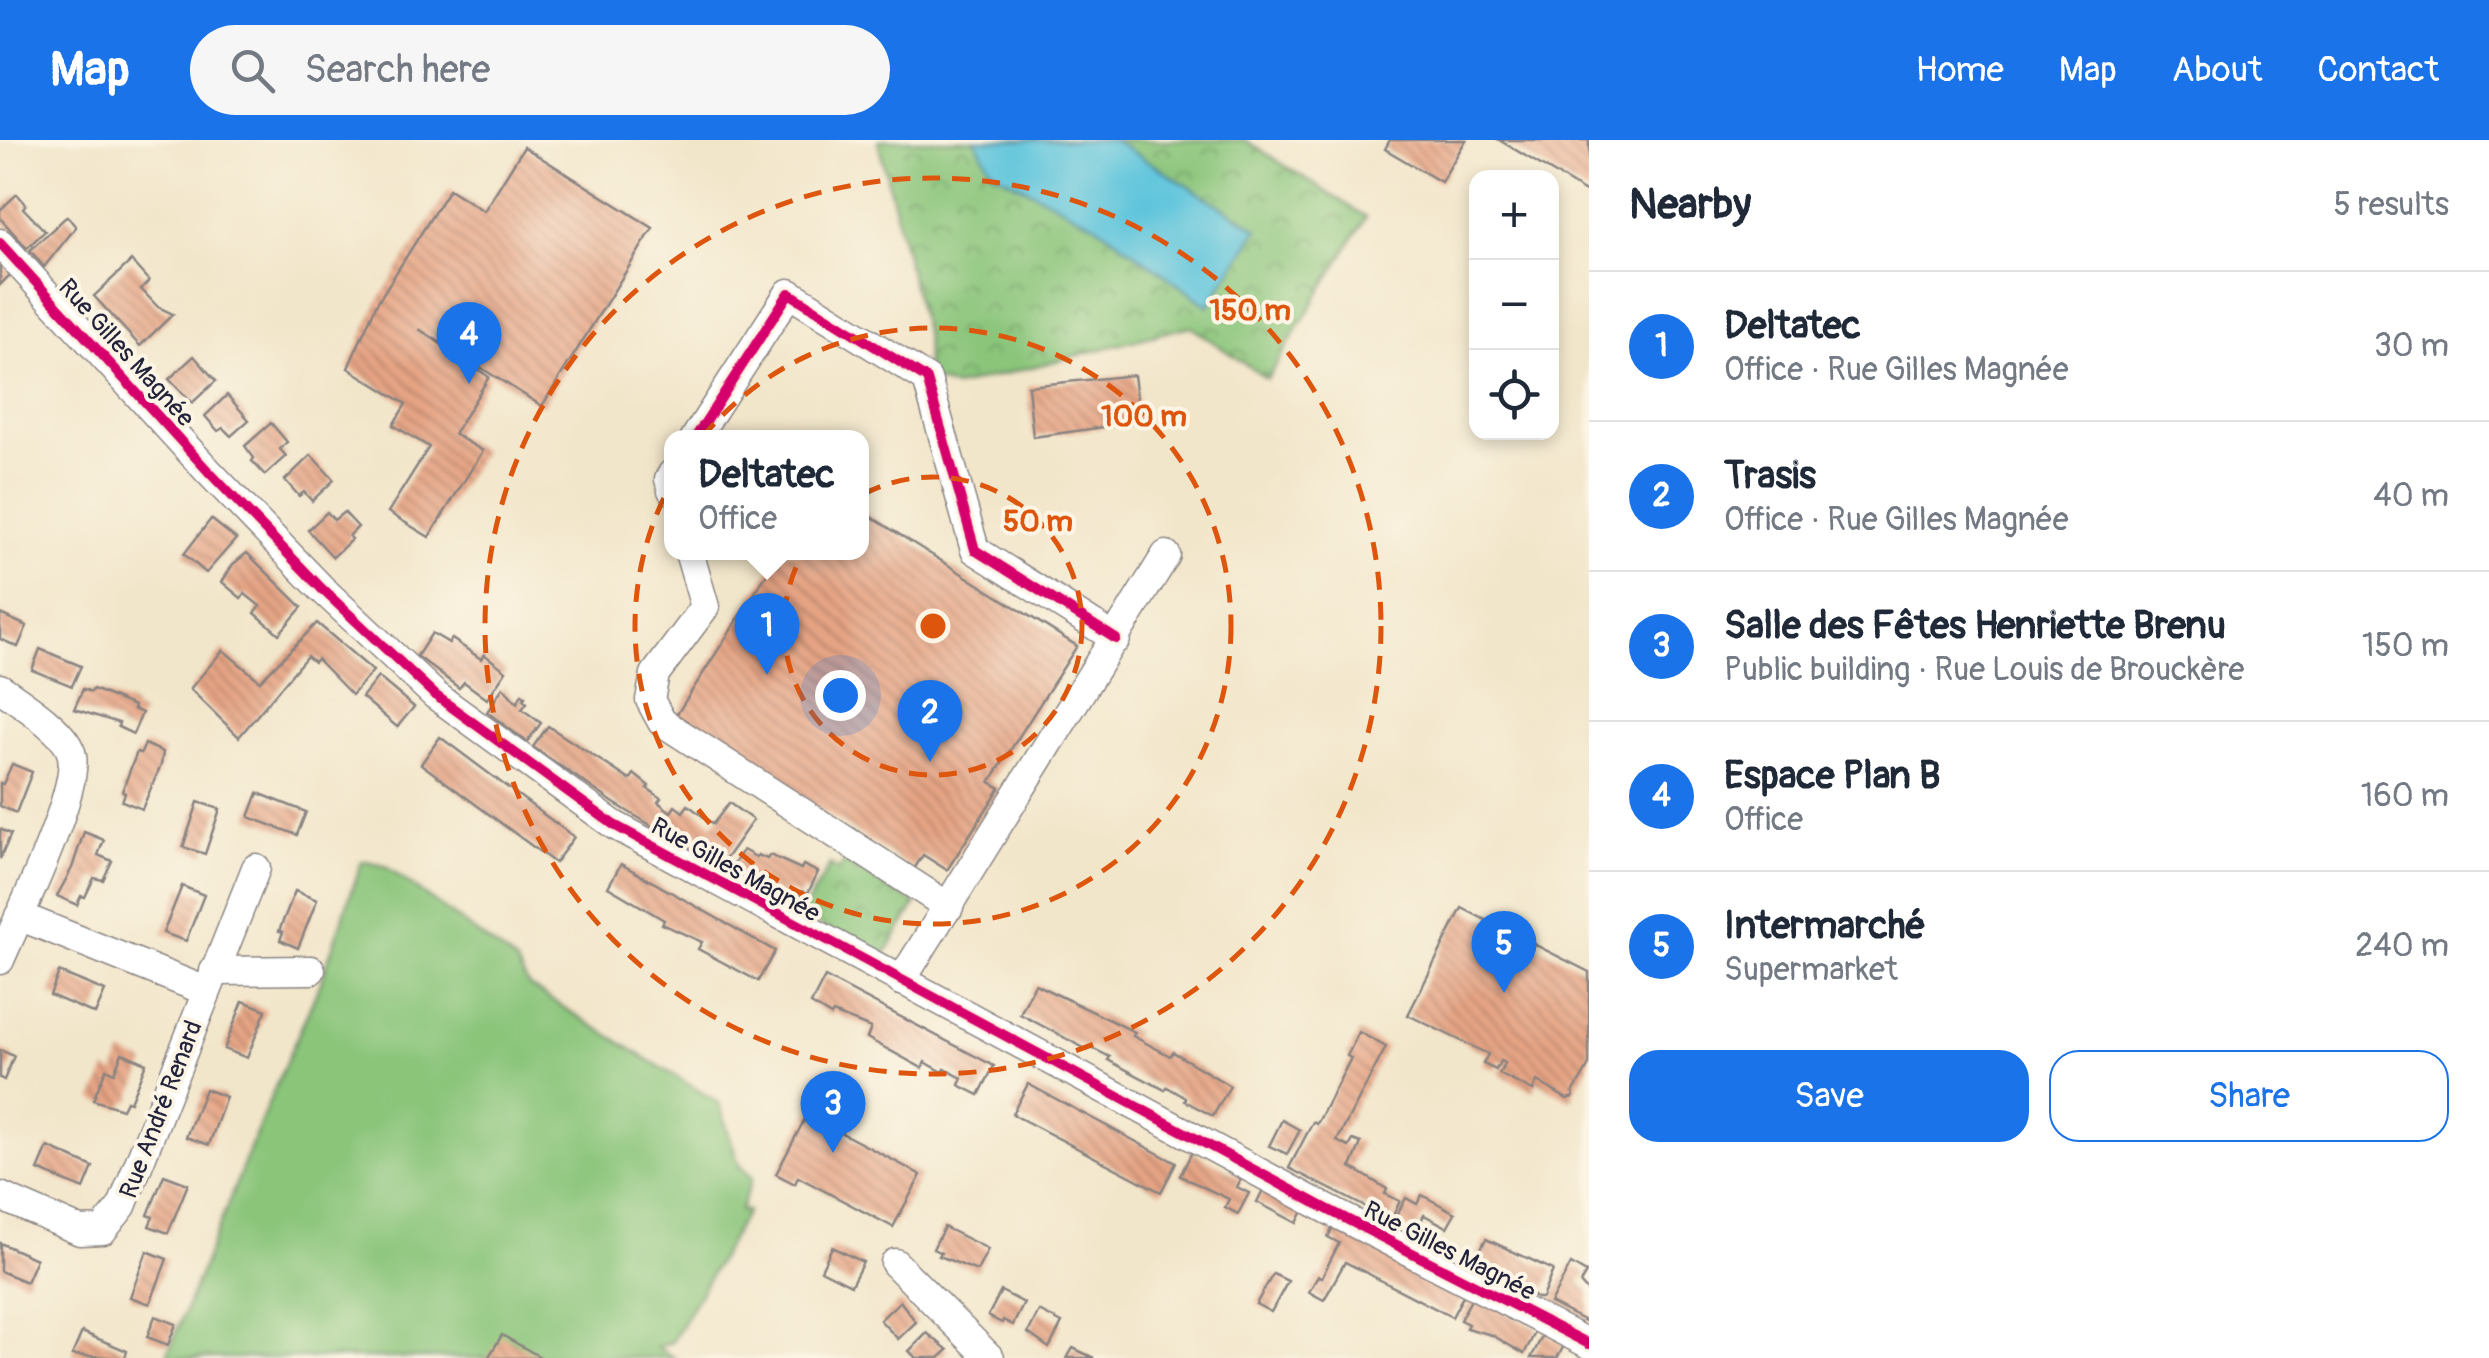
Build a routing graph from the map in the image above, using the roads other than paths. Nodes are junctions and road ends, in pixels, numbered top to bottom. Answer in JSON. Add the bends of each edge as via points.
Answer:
{"nodes":[{"id":1,"x":0,"y":243,"type":"edge"},
{"id":2,"x":701,"y":430,"type":"edge"},
{"id":3,"x":1166,"y":555,"type":"dead end"},
{"id":4,"x":692,"y":560,"type":"edge"},
{"id":5,"x":1116,"y":639,"type":"junction"},
{"id":6,"x":0,"y":688,"type":"edge"},
{"id":7,"x":256,"y":868,"type":"dead end"},
{"id":8,"x":949,"y":907,"type":"junction"},
{"id":9,"x":19,"y":916,"type":"junction"},
{"id":10,"x":0,"y":960,"type":"edge"},
{"id":11,"x":311,"y":970,"type":"dead end"},
{"id":12,"x":210,"y":981,"type":"junction"},
{"id":13,"x":900,"y":981,"type":"junction"},
{"id":14,"x":0,"y":1196,"type":"edge"},
{"id":15,"x":894,"y":1262,"type":"dead end"},
{"id":16,"x":1589,"y":1344,"type":"edge"},
{"id":17,"x":990,"y":1358,"type":"edge"}],
"edges":[{"from":1,"to":13,"type":"street","name":"Rue Gilles Magnée","via":[[208,471],[435,695],[614,825]]},
{"from":2,"to":5,"type":"street","via":[[789,293],[927,379],[975,550]]},
{"from":3,"to":5,"type":"street"},
{"from":4,"to":8,"type":"street","via":[[705,607],[655,674],[650,700],[662,722]]},
{"from":5,"to":8,"type":"street"},
{"from":6,"to":9,"type":"street","via":[[58,733],[72,754],[71,790]]},
{"from":7,"to":12,"type":"street","name":"Rue André Renard"},
{"from":8,"to":13,"type":"street"},
{"from":9,"to":10,"type":"street"},
{"from":9,"to":12,"type":"street","name":"Rue André Renard"},
{"from":11,"to":12,"type":"street","name":"Rue André Renard"},
{"from":12,"to":14,"type":"street","name":"Rue André Renard","via":[[122,1206],[104,1230],[80,1231]]},
{"from":13,"to":16,"type":"street","name":"Rue Gilles Magnée"},
{"from":15,"to":17,"type":"street"}]}
